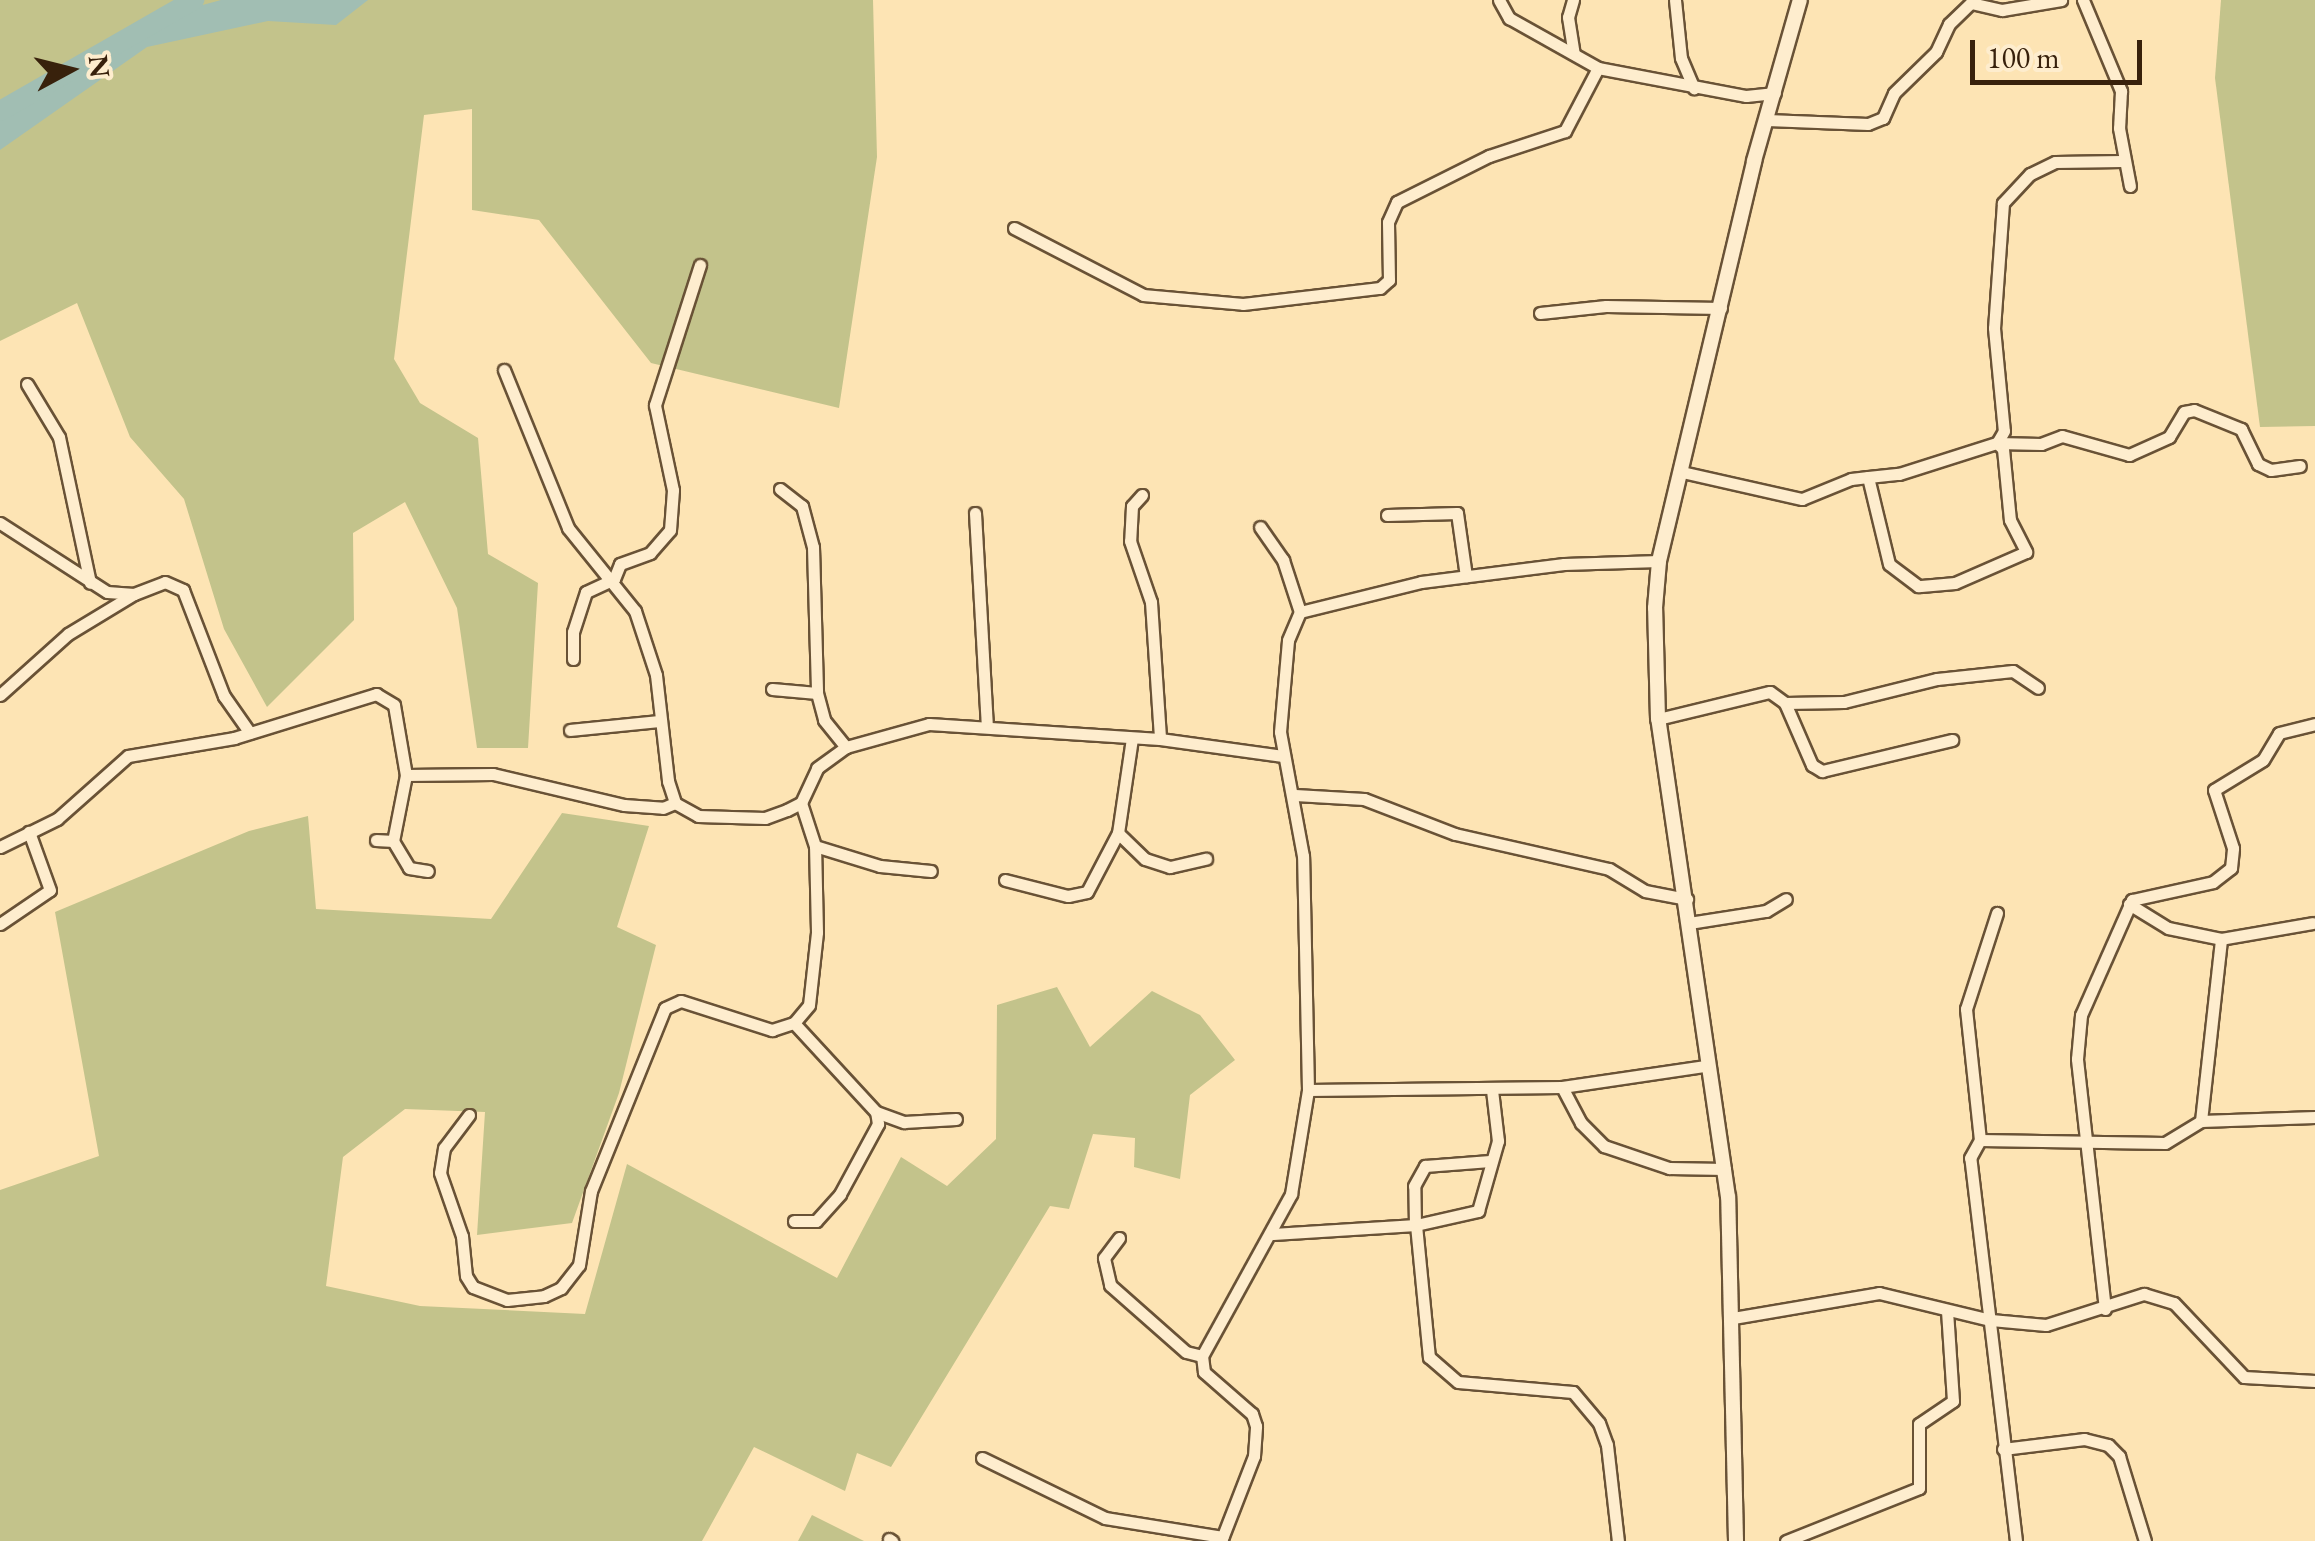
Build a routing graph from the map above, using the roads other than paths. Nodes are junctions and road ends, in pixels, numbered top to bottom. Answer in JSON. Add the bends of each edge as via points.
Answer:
{"nodes":[{"id":1,"x":1499,"y":0,"type":"edge"},
{"id":2,"x":1573,"y":0,"type":"edge"},
{"id":3,"x":1676,"y":0,"type":"edge"},
{"id":4,"x":1800,"y":0,"type":"edge"},
{"id":5,"x":2061,"y":0,"type":"edge"},
{"id":6,"x":2083,"y":0,"type":"edge"},
{"id":7,"x":1574,"y":54,"type":"junction"},
{"id":8,"x":1598,"y":68,"type":"junction"},
{"id":9,"x":1694,"y":88,"type":"junction"},
{"id":10,"x":1776,"y":93,"type":"junction"},
{"id":11,"x":1767,"y":120,"type":"junction"},
{"id":12,"x":2122,"y":161,"type":"junction"},
{"id":13,"x":2130,"y":186,"type":"dead end"},
{"id":14,"x":1014,"y":228,"type":"dead end"},
{"id":15,"x":700,"y":264,"type":"dead end"},
{"id":16,"x":1720,"y":308,"type":"junction"},
{"id":17,"x":1540,"y":314,"type":"dead end"},
{"id":18,"x":504,"y":370,"type":"dead end"},
{"id":19,"x":27,"y":384,"type":"dead end"},
{"id":20,"x":1997,"y":443,"type":"junction"},
{"id":21,"x":2300,"y":466,"type":"dead end"},
{"id":22,"x":1682,"y":472,"type":"junction"},
{"id":23,"x":1868,"y":477,"type":"junction"},
{"id":24,"x":780,"y":488,"type":"dead end"},
{"id":25,"x":1142,"y":496,"type":"dead end"},
{"id":26,"x":975,"y":514,"type":"dead end"},
{"id":27,"x":1387,"y":515,"type":"dead end"},
{"id":28,"x":0,"y":523,"type":"edge"},
{"id":29,"x":1260,"y":527,"type":"dead end"},
{"id":30,"x":1660,"y":561,"type":"junction"},
{"id":31,"x":1466,"y":576,"type":"junction"},
{"id":32,"x":614,"y":579,"type":"junction"},
{"id":33,"x":90,"y":583,"type":"junction"},
{"id":34,"x":134,"y":594,"type":"junction"},
{"id":35,"x":1300,"y":612,"type":"junction"},
{"id":36,"x":573,"y":659,"type":"dead end"},
{"id":37,"x":2038,"y":688,"type":"dead end"},
{"id":38,"x":772,"y":689,"type":"dead end"},
{"id":39,"x":818,"y":693,"type":"junction"},
{"id":40,"x":0,"y":695,"type":"edge"},
{"id":41,"x":1785,"y":703,"type":"junction"},
{"id":42,"x":1658,"y":719,"type":"junction"},
{"id":43,"x":659,"y":721,"type":"junction"},
{"id":44,"x":2315,"y":724,"type":"edge"},
{"id":45,"x":987,"y":726,"type":"junction"},
{"id":46,"x":570,"y":730,"type":"dead end"},
{"id":47,"x":250,"y":732,"type":"junction"},
{"id":48,"x":1132,"y":738,"type":"junction"},
{"id":49,"x":1160,"y":739,"type":"junction"},
{"id":50,"x":1952,"y":740,"type":"dead end"},
{"id":51,"x":846,"y":746,"type":"junction"},
{"id":52,"x":1283,"y":756,"type":"junction"},
{"id":53,"x":406,"y":774,"type":"junction"},
{"id":54,"x":1295,"y":794,"type":"junction"},
{"id":55,"x":675,"y":803,"type":"junction"},
{"id":56,"x":801,"y":803,"type":"junction"},
{"id":57,"x":29,"y":832,"type":"junction"},
{"id":58,"x":1118,"y":833,"type":"junction"},
{"id":59,"x":376,"y":840,"type":"dead end"},
{"id":60,"x":393,"y":841,"type":"junction"},
{"id":61,"x":815,"y":846,"type":"junction"},
{"id":62,"x":0,"y":847,"type":"edge"},
{"id":63,"x":1206,"y":859,"type":"dead end"},
{"id":64,"x":428,"y":870,"type":"dead end"},
{"id":65,"x":931,"y":871,"type":"dead end"},
{"id":66,"x":1006,"y":880,"type":"dead end"},
{"id":67,"x":1687,"y":899,"type":"junction"},
{"id":68,"x":1786,"y":899,"type":"dead end"},
{"id":69,"x":2129,"y":904,"type":"junction"},
{"id":70,"x":1997,"y":914,"type":"dead end"},
{"id":71,"x":1689,"y":923,"type":"junction"},
{"id":72,"x":2313,"y":923,"type":"edge"},
{"id":73,"x":0,"y":924,"type":"edge"},
{"id":74,"x":2221,"y":939,"type":"junction"},
{"id":75,"x":794,"y":1023,"type":"junction"},
{"id":76,"x":1706,"y":1066,"type":"junction"},
{"id":77,"x":1562,"y":1087,"type":"junction"},
{"id":78,"x":1308,"y":1090,"type":"junction"},
{"id":79,"x":1492,"y":1090,"type":"junction"},
{"id":80,"x":876,"y":1112,"type":"junction"},
{"id":81,"x":469,"y":1115,"type":"dead end"},
{"id":82,"x":2315,"y":1117,"type":"edge"},
{"id":83,"x":956,"y":1118,"type":"dead end"},
{"id":84,"x":2202,"y":1121,"type":"junction"},
{"id":85,"x":2086,"y":1138,"type":"junction"},
{"id":86,"x":1980,"y":1140,"type":"junction"},
{"id":87,"x":1490,"y":1161,"type":"junction"},
{"id":88,"x":1725,"y":1168,"type":"junction"},
{"id":89,"x":794,"y":1220,"type":"dead end"},
{"id":90,"x":1416,"y":1225,"type":"junction"},
{"id":91,"x":1273,"y":1234,"type":"junction"},
{"id":92,"x":1119,"y":1238,"type":"dead end"},
{"id":93,"x":2105,"y":1309,"type":"junction"},
{"id":94,"x":1947,"y":1310,"type":"junction"},
{"id":95,"x":1733,"y":1318,"type":"junction"},
{"id":96,"x":1991,"y":1320,"type":"junction"},
{"id":97,"x":1202,"y":1356,"type":"junction"},
{"id":98,"x":2315,"y":1382,"type":"edge"},
{"id":99,"x":2003,"y":1449,"type":"junction"},
{"id":100,"x":982,"y":1458,"type":"dead end"},
{"id":101,"x":1222,"y":1539,"type":"edge"},
{"id":102,"x":1618,"y":1541,"type":"edge"},
{"id":103,"x":1736,"y":1541,"type":"edge"},
{"id":104,"x":1786,"y":1541,"type":"edge"},
{"id":105,"x":2016,"y":1541,"type":"edge"},
{"id":106,"x":2145,"y":1541,"type":"edge"}],
"edges":[{"from":1,"to":7,"type":"street","via":[[1509,18]]},
{"from":2,"to":7,"type":"street","via":[[1568,17]]},
{"from":3,"to":9,"type":"street","via":[[1681,58]]},
{"from":4,"to":10,"type":"street"},
{"from":5,"to":11,"type":"street","via":[[2002,10],[1971,3],[1949,24],[1936,52],[1894,93],[1883,118],[1868,124]]},
{"from":6,"to":12,"type":"street","via":[[2121,91]]},
{"from":7,"to":8,"type":"street"},
{"from":8,"to":9,"type":"street"},
{"from":8,"to":14,"type":"street","via":[[1565,131],[1489,156],[1397,202],[1388,222],[1389,280],[1380,288],[1243,304],[1143,295]]},
{"from":9,"to":10,"type":"street"},
{"from":10,"to":11,"type":"street"},
{"from":11,"to":16,"type":"street"},
{"from":12,"to":13,"type":"street"},
{"from":12,"to":20,"type":"street","via":[[2055,162],[2030,174],[2003,203],[1994,328],[2004,431]]},
{"from":15,"to":32,"type":"street","via":[[654,405],[673,490],[670,530],[650,554],[620,564]]},
{"from":16,"to":17,"type":"street","via":[[1606,306]]},
{"from":16,"to":22,"type":"street"},
{"from":18,"to":32,"type":"street","via":[[568,528]]},
{"from":19,"to":33,"type":"street","via":[[59,437]]},
{"from":20,"to":21,"type":"street","via":[[2042,444],[2062,436],[2129,455],[2169,437],[2184,412],[2194,410],[2241,428],[2258,464],[2271,470]]},
{"from":20,"to":23,"type":"street"},
{"from":20,"to":23,"type":"street","via":[[2004,450],[2010,520],[2026,552],[1955,583],[1918,586],[1889,564]]},
{"from":22,"to":23,"type":"street","via":[[1802,499]]},
{"from":22,"to":30,"type":"street"},
{"from":24,"to":39,"type":"street","via":[[802,506],[813,547]]},
{"from":25,"to":49,"type":"street","via":[[1132,506],[1130,542],[1151,602]]},
{"from":26,"to":45,"type":"street"},
{"from":27,"to":31,"type":"street","via":[[1457,513]]},
{"from":28,"to":33,"type":"street"},
{"from":29,"to":35,"type":"street","via":[[1272,537]]},
{"from":30,"to":31,"type":"street"},
{"from":30,"to":42,"type":"street"},
{"from":31,"to":35,"type":"street"},
{"from":32,"to":36,"type":"street","via":[[586,592],[573,632]]},
{"from":32,"to":43,"type":"street","via":[[635,611],[656,676]]},
{"from":33,"to":34,"type":"street"},
{"from":34,"to":40,"type":"street","via":[[68,634]]},
{"from":34,"to":47,"type":"street","via":[[165,582],[184,590],[224,696]]},
{"from":35,"to":52,"type":"street","via":[[1280,694]]},
{"from":37,"to":41,"type":"street","via":[[2013,672],[1938,679],[1844,702]]},
{"from":38,"to":39,"type":"street"},
{"from":39,"to":51,"type":"street","via":[[824,720]]},
{"from":41,"to":42,"type":"street","via":[[1770,692]]},
{"from":41,"to":50,"type":"street","via":[[1812,765],[1822,771]]},
{"from":42,"to":67,"type":"street"},
{"from":43,"to":46,"type":"street"},
{"from":43,"to":55,"type":"street","via":[[661,759]]},
{"from":44,"to":69,"type":"street","via":[[2279,732],[2263,760],[2214,790],[2233,848],[2231,868],[2213,882]]},
{"from":45,"to":48,"type":"street"},
{"from":45,"to":51,"type":"street","via":[[929,724]]},
{"from":47,"to":53,"type":"street","via":[[376,694],[394,705]]},
{"from":47,"to":57,"type":"street","via":[[128,756],[58,820]]},
{"from":48,"to":49,"type":"street"},
{"from":48,"to":58,"type":"street"},
{"from":49,"to":52,"type":"street"},
{"from":51,"to":56,"type":"street","via":[[817,768]]},
{"from":52,"to":54,"type":"street"},
{"from":53,"to":55,"type":"street","via":[[493,774],[624,805]]},
{"from":53,"to":60,"type":"street"},
{"from":54,"to":67,"type":"street","via":[[1364,798],[1455,834],[1609,869],[1644,891]]},
{"from":54,"to":78,"type":"street","via":[[1303,856]]},
{"from":55,"to":56,"type":"street","via":[[698,816],[734,820],[765,818]]},
{"from":56,"to":61,"type":"street"},
{"from":57,"to":62,"type":"street"},
{"from":57,"to":73,"type":"street","via":[[50,890]]},
{"from":58,"to":63,"type":"street","via":[[1145,860],[1170,867]]},
{"from":58,"to":66,"type":"street","via":[[1087,892],[1068,896]]},
{"from":59,"to":60,"type":"street"},
{"from":60,"to":64,"type":"street","via":[[409,868]]},
{"from":61,"to":65,"type":"street","via":[[880,866]]},
{"from":61,"to":75,"type":"street","via":[[814,971],[809,1005]]},
{"from":67,"to":71,"type":"street"},
{"from":68,"to":71,"type":"street","via":[[1766,911]]},
{"from":69,"to":74,"type":"street","via":[[2168,928]]},
{"from":69,"to":85,"type":"street","via":[[2081,1015],[2077,1058]]},
{"from":70,"to":86,"type":"street","via":[[1966,1010]]},
{"from":71,"to":76,"type":"street"},
{"from":72,"to":74,"type":"street"},
{"from":74,"to":84,"type":"street"},
{"from":75,"to":80,"type":"street"},
{"from":75,"to":81,"type":"street","via":[[758,1030],[681,1001],[665,1008],[591,1191],[579,1265],[561,1288],[544,1296],[507,1300],[473,1287],[466,1276],[462,1236],[440,1173],[444,1148]]},
{"from":76,"to":77,"type":"street"},
{"from":76,"to":88,"type":"street"},
{"from":77,"to":79,"type":"street"},
{"from":77,"to":88,"type":"street","via":[[1581,1123],[1604,1146],[1668,1168]]},
{"from":78,"to":79,"type":"street"},
{"from":78,"to":91,"type":"street","via":[[1291,1194]]},
{"from":79,"to":87,"type":"street","via":[[1498,1141]]},
{"from":80,"to":83,"type":"street","via":[[904,1122]]},
{"from":80,"to":89,"type":"street","via":[[872,1144],[840,1194],[816,1221]]},
{"from":82,"to":84,"type":"street"},
{"from":84,"to":85,"type":"street","via":[[2164,1142]]},
{"from":85,"to":86,"type":"street"},
{"from":85,"to":93,"type":"street"},
{"from":86,"to":96,"type":"street","via":[[1970,1158]]},
{"from":87,"to":90,"type":"street","via":[[1478,1211]]},
{"from":87,"to":90,"type":"street","via":[[1425,1166],[1414,1186]]},
{"from":88,"to":95,"type":"street"},
{"from":90,"to":91,"type":"street"},
{"from":90,"to":102,"type":"street","via":[[1429,1357],[1458,1382],[1573,1392],[1607,1446]]},
{"from":91,"to":97,"type":"street"},
{"from":92,"to":97,"type":"street","via":[[1104,1258],[1110,1285],[1186,1352]]},
{"from":93,"to":96,"type":"street","via":[[2046,1325]]},
{"from":93,"to":98,"type":"street","via":[[2124,1298],[2158,1297],[2208,1333],[2244,1377]]},
{"from":94,"to":95,"type":"street","via":[[1868,1294]]},
{"from":94,"to":96,"type":"street"},
{"from":94,"to":104,"type":"street","via":[[1953,1401],[1919,1424],[1919,1488]]},
{"from":95,"to":103,"type":"street"},
{"from":96,"to":99,"type":"street"},
{"from":97,"to":101,"type":"street","via":[[1204,1372],[1252,1414],[1256,1426],[1254,1456]]},
{"from":99,"to":105,"type":"street"},
{"from":99,"to":106,"type":"street","via":[[2084,1439],[2108,1445],[2118,1456]]},
{"from":100,"to":101,"type":"street","via":[[1105,1518]]}]}
